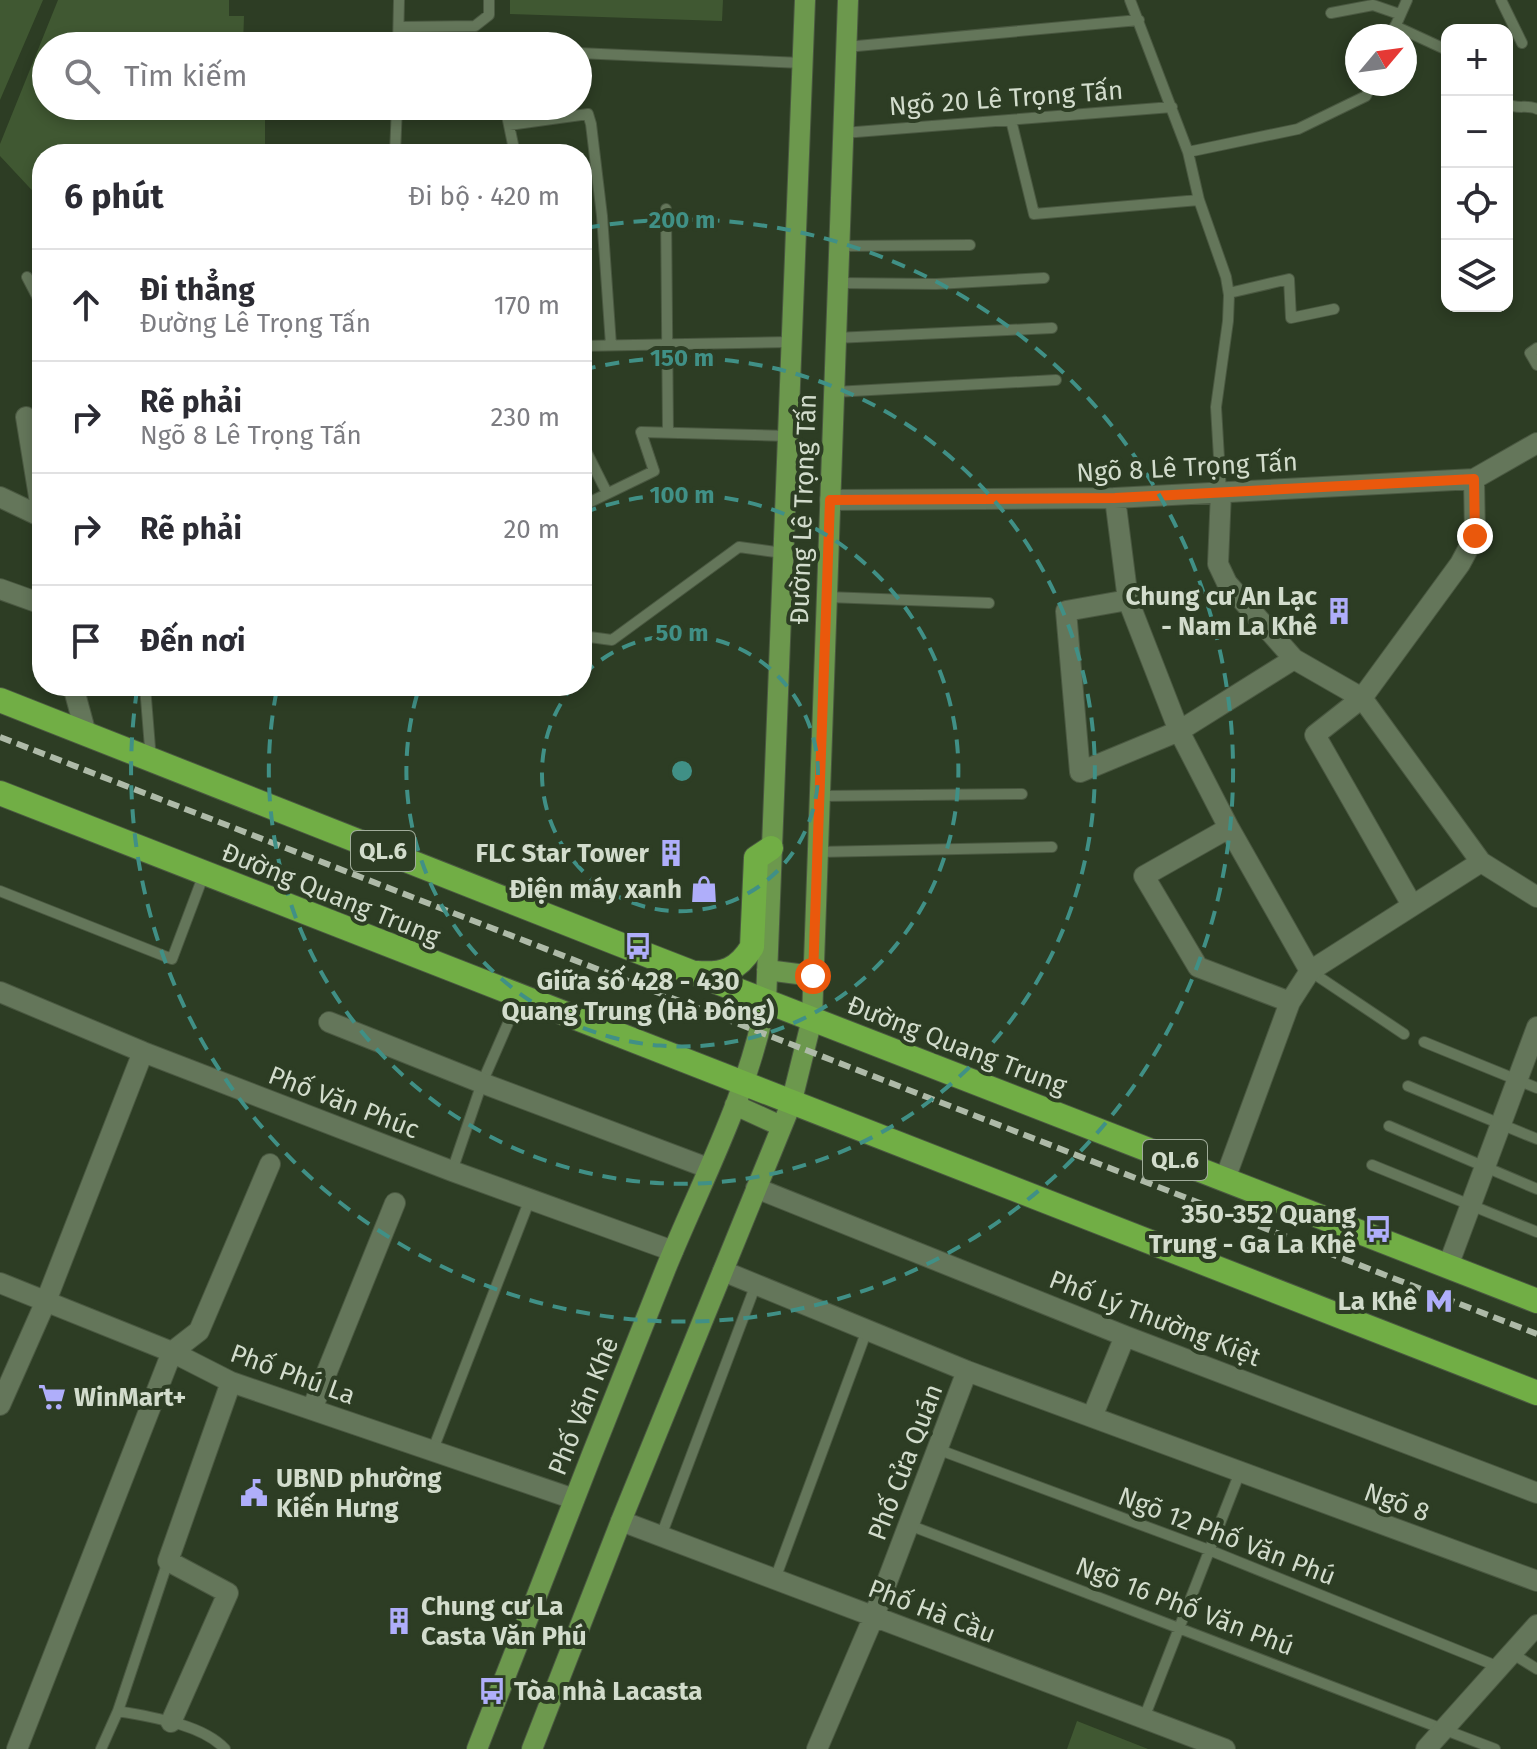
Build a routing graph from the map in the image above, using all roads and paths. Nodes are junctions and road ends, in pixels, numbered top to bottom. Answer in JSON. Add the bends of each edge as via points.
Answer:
{"nodes":[{"id":1,"x":399,"y":0,"type":"edge"},
{"id":2,"x":489,"y":0,"type":"edge"},
{"id":3,"x":805,"y":0,"type":"edge"},
{"id":4,"x":848,"y":0,"type":"edge"},
{"id":5,"x":1130,"y":0,"type":"edge"},
{"id":6,"x":1407,"y":0,"type":"edge"},
{"id":7,"x":1501,"y":0,"type":"edge"},
{"id":8,"x":1331,"y":13,"type":"dead end"},
{"id":9,"x":1399,"y":14,"type":"junction"},
{"id":10,"x":1139,"y":20,"type":"junction"},
{"id":11,"x":1395,"y":24,"type":"edge"},
{"id":12,"x":399,"y":27,"type":"junction"},
{"id":13,"x":399,"y":32,"type":"edge"},
{"id":14,"x":1417,"y":39,"type":"edge"},
{"id":15,"x":1522,"y":43,"type":"dead end"},
{"id":16,"x":846,"y":47,"type":"junction"},
{"id":17,"x":1441,"y":48,"type":"edge"},
{"id":18,"x":592,"y":54,"type":"edge"},
{"id":19,"x":802,"y":63,"type":"junction"},
{"id":20,"x":1366,"y":96,"type":"edge"},
{"id":21,"x":1172,"y":107,"type":"junction"},
{"id":22,"x":1513,"y":107,"type":"edge"},
{"id":23,"x":1537,"y":109,"type":"edge"},
{"id":24,"x":396,"y":120,"type":"edge"},
{"id":25,"x":508,"y":120,"type":"edge"},
{"id":26,"x":545,"y":120,"type":"edge"},
{"id":27,"x":590,"y":120,"type":"edge"},
{"id":28,"x":1011,"y":120,"type":"junction"},
{"id":29,"x":509,"y":125,"type":"junction"},
{"id":30,"x":843,"y":133,"type":"junction"},
{"id":31,"x":395,"y":144,"type":"edge"},
{"id":32,"x":513,"y":144,"type":"edge"},
{"id":33,"x":1188,"y":152,"type":"junction"},
{"id":34,"x":1199,"y":200,"type":"junction"},
{"id":35,"x":666,"y":209,"type":"dead end"},
{"id":36,"x":970,"y":245,"type":"dead end"},
{"id":37,"x":839,"y":246,"type":"junction"},
{"id":38,"x":27,"y":277,"type":"dead end"},
{"id":39,"x":1044,"y":278,"type":"dead end"},
{"id":40,"x":837,"y":283,"type":"junction"},
{"id":41,"x":32,"y":287,"type":"edge"},
{"id":42,"x":1229,"y":293,"type":"junction"},
{"id":43,"x":1334,"y":309,"type":"dead end"},
{"id":44,"x":1052,"y":328,"type":"dead end"},
{"id":45,"x":835,"y":338,"type":"junction"},
{"id":46,"x":791,"y":342,"type":"junction"},
{"id":47,"x":668,"y":344,"type":"junction"},
{"id":48,"x":611,"y":345,"type":"junction"},
{"id":49,"x":592,"y":346,"type":"edge"},
{"id":50,"x":1537,"y":348,"type":"edge"},
{"id":51,"x":1537,"y":365,"type":"edge"},
{"id":52,"x":1056,"y":380,"type":"dead end"},
{"id":53,"x":834,"y":392,"type":"junction"},
{"id":54,"x":30,"y":415,"type":"dead end"},
{"id":55,"x":32,"y":427,"type":"edge"},
{"id":56,"x":668,"y":433,"type":"junction"},
{"id":57,"x":788,"y":436,"type":"junction"},
{"id":58,"x":1537,"y":443,"type":"edge"},
{"id":59,"x":592,"y":463,"type":"edge"},
{"id":60,"x":1474,"y":479,"type":"junction"},
{"id":61,"x":1221,"y":492,"type":"junction"},
{"id":62,"x":607,"y":493,"type":"junction"},
{"id":63,"x":0,"y":497,"type":"edge"},
{"id":64,"x":1115,"y":498,"type":"junction"},
{"id":65,"x":830,"y":500,"type":"junction"},
{"id":66,"x":592,"y":501,"type":"edge"},
{"id":67,"x":32,"y":511,"type":"edge"},
{"id":68,"x":783,"y":553,"type":"junction"},
{"id":69,"x":0,"y":589,"type":"edge"},
{"id":70,"x":827,"y":597,"type":"junction"},
{"id":71,"x":32,"y":600,"type":"edge"},
{"id":72,"x":1128,"y":600,"type":"junction"},
{"id":73,"x":989,"y":603,"type":"dead end"},
{"id":74,"x":592,"y":637,"type":"edge"},
{"id":75,"x":1294,"y":659,"type":"junction"},
{"id":76,"x":76,"y":696,"type":"edge"},
{"id":77,"x":146,"y":696,"type":"edge"},
{"id":78,"x":1362,"y":698,"type":"junction"},
{"id":79,"x":0,"y":700,"type":"edge"},
{"id":80,"x":1179,"y":731,"type":"junction"},
{"id":81,"x":86,"y":734,"type":"junction"},
{"id":82,"x":151,"y":760,"type":"junction"},
{"id":83,"x":0,"y":793,"type":"edge"},
{"id":84,"x":1022,"y":794,"type":"dead end"},
{"id":85,"x":820,"y":796,"type":"junction"},
{"id":86,"x":1229,"y":828,"type":"junction"},
{"id":87,"x":1052,"y":847,"type":"dead end"},
{"id":88,"x":771,"y":848,"type":"junction"},
{"id":89,"x":817,"y":852,"type":"junction"},
{"id":90,"x":1481,"y":862,"type":"junction"},
{"id":91,"x":204,"y":874,"type":"junction"},
{"id":92,"x":0,"y":891,"type":"edge"},
{"id":93,"x":1537,"y":897,"type":"edge"},
{"id":94,"x":1412,"y":905,"type":"junction"},
{"id":95,"x":767,"y":970,"type":"junction"},
{"id":96,"x":1310,"y":971,"type":"junction"},
{"id":97,"x":693,"y":973,"type":"junction"},
{"id":98,"x":813,"y":976,"type":"junction"},
{"id":99,"x":1,"y":996,"type":"edge"},
{"id":100,"x":519,"y":998,"type":"junction"},
{"id":101,"x":766,"y":1001,"type":"junction"},
{"id":102,"x":1290,"y":1002,"type":"junction"},
{"id":103,"x":812,"y":1019,"type":"junction"},
{"id":104,"x":329,"y":1022,"type":"dead end"},
{"id":105,"x":1537,"y":1028,"type":"edge"},
{"id":106,"x":1404,"y":1034,"type":"dead end"},
{"id":107,"x":1424,"y":1042,"type":"dead end"},
{"id":108,"x":143,"y":1052,"type":"junction"},
{"id":109,"x":1517,"y":1080,"type":"junction"},
{"id":110,"x":482,"y":1083,"type":"junction"},
{"id":111,"x":1408,"y":1086,"type":"dead end"},
{"id":112,"x":1537,"y":1088,"type":"edge"},
{"id":113,"x":739,"y":1095,"type":"junction"},
{"id":114,"x":786,"y":1115,"type":"junction"},
{"id":115,"x":1501,"y":1123,"type":"junction"},
{"id":116,"x":1389,"y":1126,"type":"dead end"},
{"id":117,"x":1537,"y":1139,"type":"edge"},
{"id":118,"x":270,"y":1164,"type":"dead end"},
{"id":119,"x":1372,"y":1165,"type":"dead end"},
{"id":120,"x":1485,"y":1166,"type":"junction"},
{"id":121,"x":708,"y":1168,"type":"junction"},
{"id":122,"x":452,"y":1171,"type":"junction"},
{"id":123,"x":1225,"y":1179,"type":"junction"},
{"id":124,"x":756,"y":1188,"type":"junction"},
{"id":125,"x":1537,"y":1189,"type":"edge"},
{"id":126,"x":530,"y":1199,"type":"junction"},
{"id":127,"x":395,"y":1203,"type":"dead end"},
{"id":128,"x":1470,"y":1206,"type":"junction"},
{"id":129,"x":1537,"y":1232,"type":"edge"},
{"id":130,"x":673,"y":1251,"type":"junction"},
{"id":131,"x":1448,"y":1266,"type":"junction"},
{"id":132,"x":723,"y":1271,"type":"junction"},
{"id":133,"x":0,"y":1283,"type":"edge"},
{"id":134,"x":756,"y":1284,"type":"junction"},
{"id":135,"x":46,"y":1301,"type":"junction"},
{"id":136,"x":1537,"y":1301,"type":"edge"},
{"id":137,"x":867,"y":1330,"type":"junction"},
{"id":138,"x":1125,"y":1336,"type":"junction"},
{"id":139,"x":172,"y":1352,"type":"junction"},
{"id":140,"x":967,"y":1371,"type":"junction"},
{"id":141,"x":231,"y":1382,"type":"junction"},
{"id":142,"x":1537,"y":1393,"type":"edge"},
{"id":143,"x":0,"y":1405,"type":"edge"},
{"id":144,"x":312,"y":1409,"type":"junction"},
{"id":145,"x":1092,"y":1417,"type":"junction"},
{"id":146,"x":937,"y":1449,"type":"junction"},
{"id":147,"x":432,"y":1452,"type":"junction"},
{"id":148,"x":1240,"y":1472,"type":"junction"},
{"id":149,"x":1537,"y":1493,"type":"edge"},
{"id":150,"x":574,"y":1499,"type":"junction"},
{"id":151,"x":621,"y":1521,"type":"junction"},
{"id":152,"x":909,"y":1525,"type":"junction"},
{"id":153,"x":661,"y":1536,"type":"junction"},
{"id":154,"x":1209,"y":1550,"type":"junction"},
{"id":155,"x":168,"y":1561,"type":"junction"},
{"id":156,"x":775,"y":1579,"type":"junction"},
{"id":157,"x":1537,"y":1581,"type":"edge"},
{"id":158,"x":874,"y":1616,"type":"junction"},
{"id":159,"x":1537,"y":1625,"type":"edge"},
{"id":160,"x":1179,"y":1627,"type":"junction"},
{"id":161,"x":1506,"y":1661,"type":"junction"},
{"id":162,"x":1537,"y":1669,"type":"edge"},
{"id":163,"x":118,"y":1711,"type":"junction"},
{"id":164,"x":1144,"y":1718,"type":"junction"},
{"id":165,"x":171,"y":1722,"type":"junction"},
{"id":166,"x":1445,"y":1729,"type":"junction"},
{"id":167,"x":17,"y":1749,"type":"edge"},
{"id":168,"x":101,"y":1749,"type":"edge"},
{"id":169,"x":225,"y":1749,"type":"edge"},
{"id":170,"x":477,"y":1749,"type":"edge"},
{"id":171,"x":532,"y":1749,"type":"edge"},
{"id":172,"x":817,"y":1749,"type":"edge"},
{"id":173,"x":1225,"y":1749,"type":"edge"},
{"id":174,"x":1426,"y":1749,"type":"edge"},
{"id":175,"x":1495,"y":1749,"type":"edge"}],
"edges":[{"from":1,"to":12,"type":"lane"},
{"from":2,"to":12,"type":"lane","via":[[489,15],[475,26]]},
{"from":3,"to":19,"type":"main road","name":"Đường Lê Trọng Tấn"},
{"from":4,"to":16,"type":"main road","name":"Đường Lê Trọng Tấn"},
{"from":5,"to":10,"type":"lane"},
{"from":6,"to":9,"type":"lane"},
{"from":7,"to":15,"type":"lane"},
{"from":8,"to":9,"type":"lane","via":[[1373,5]]},
{"from":9,"to":11,"type":"lane"},
{"from":10,"to":16,"type":"lane"},
{"from":10,"to":21,"type":"lane"},
{"from":12,"to":13,"type":"lane"},
{"from":14,"to":17,"type":"lane"},
{"from":16,"to":30,"type":"main road","name":"Đường Lê Trọng Tấn"},
{"from":18,"to":19,"type":"lane"},
{"from":19,"to":46,"type":"main road","name":"Đường Lê Trọng Tấn"},
{"from":20,"to":33,"type":"lane","via":[[1298,129]]},
{"from":21,"to":28,"type":"lane","name":"Ngõ 20 Lê Trọng Tấn"},
{"from":21,"to":33,"type":"lane"},
{"from":22,"to":23,"type":"lane"},
{"from":24,"to":31,"type":"lane"},
{"from":25,"to":29,"type":"lane"},
{"from":26,"to":29,"type":"lane"},
{"from":27,"to":48,"type":"lane"},
{"from":28,"to":30,"type":"lane","name":"Ngõ 20 Lê Trọng Tấn"},
{"from":28,"to":34,"type":"lane","via":[[1034,214]]},
{"from":29,"to":32,"type":"lane"},
{"from":30,"to":37,"type":"main road","name":"Đường Lê Trọng Tấn"},
{"from":33,"to":34,"type":"lane"},
{"from":34,"to":42,"type":"lane"},
{"from":35,"to":47,"type":"lane"},
{"from":36,"to":37,"type":"lane"},
{"from":37,"to":40,"type":"main road","name":"Đường Lê Trọng Tấn"},
{"from":38,"to":41,"type":"lane"},
{"from":39,"to":40,"type":"lane"},
{"from":40,"to":45,"type":"main road","name":"Đường Lê Trọng Tấn"},
{"from":42,"to":43,"type":"lane","via":[[1289,279],[1291,318]]},
{"from":42,"to":61,"type":"lane","via":[[1216,407]]},
{"from":44,"to":45,"type":"lane"},
{"from":45,"to":53,"type":"main road","name":"Đường Lê Trọng Tấn"},
{"from":46,"to":47,"type":"lane"},
{"from":46,"to":57,"type":"main road","name":"Đường Lê Trọng Tấn"},
{"from":47,"to":48,"type":"lane"},
{"from":47,"to":56,"type":"lane"},
{"from":48,"to":49,"type":"lane"},
{"from":50,"to":51,"type":"lane","via":[[1530,353]]},
{"from":52,"to":53,"type":"lane"},
{"from":53,"to":65,"type":"main road","name":"Đường Lê Trọng Tấn"},
{"from":54,"to":55,"type":"street"},
{"from":56,"to":57,"type":"lane"},
{"from":56,"to":62,"type":"lane","via":[[641,432],[654,471]]},
{"from":57,"to":68,"type":"main road","name":"Đường Lê Trọng Tấn"},
{"from":58,"to":60,"type":"street","name":"Ngõ 8 Lê Trọng Tấn"},
{"from":59,"to":62,"type":"lane"},
{"from":60,"to":61,"type":"street","name":"Ngõ 8 Lê Trọng Tấn"},
{"from":60,"to":78,"type":"street","via":[[1475,536]]},
{"from":61,"to":64,"type":"street","name":"Ngõ 8 Lê Trọng Tấn"},
{"from":61,"to":75,"type":"street","via":[[1218,564],[1227,583]]},
{"from":62,"to":66,"type":"lane"},
{"from":63,"to":67,"type":"street"},
{"from":64,"to":65,"type":"street","name":"Ngõ 8 Lê Trọng Tấn"},
{"from":64,"to":72,"type":"street"},
{"from":65,"to":70,"type":"main road","name":"Đường Lê Trọng Tấn"},
{"from":68,"to":74,"type":"lane","via":[[739,547],[612,640]]},
{"from":68,"to":88,"type":"main road","name":"Đường Lê Trọng Tấn"},
{"from":69,"to":71,"type":"street"},
{"from":70,"to":73,"type":"lane"},
{"from":70,"to":85,"type":"main road","name":"Đường Lê Trọng Tấn"},
{"from":72,"to":80,"type":"street"},
{"from":72,"to":80,"type":"street","via":[[1066,611],[1080,772]]},
{"from":75,"to":78,"type":"street"},
{"from":75,"to":80,"type":"street"},
{"from":76,"to":81,"type":"street"},
{"from":77,"to":82,"type":"lane"},
{"from":78,"to":90,"type":"street"},
{"from":78,"to":94,"type":"street","via":[[1315,735]]},
{"from":79,"to":81,"type":"highway","name":"Đường Quang Trung","number":"QL.6"},
{"from":80,"to":86,"type":"street"},
{"from":81,"to":82,"type":"highway","name":"Đường Quang Trung","number":"QL.6"},
{"from":82,"to":97,"type":"highway","name":"Đường Quang Trung","number":"QL.6"},
{"from":83,"to":91,"type":"highway","name":"Đường Quang Trung"},
{"from":84,"to":85,"type":"lane"},
{"from":85,"to":89,"type":"main road","name":"Đường Lê Trọng Tấn"},
{"from":86,"to":96,"type":"street"},
{"from":86,"to":102,"type":"street","via":[[1144,876],[1198,967]]},
{"from":87,"to":89,"type":"lane"},
{"from":88,"to":95,"type":"main road","name":"Đường Lê Trọng Tấn"},
{"from":88,"to":97,"type":"highway","via":[[756,858],[752,947],[745,958],[718,975]]},
{"from":89,"to":98,"type":"main road","name":"Đường Lê Trọng Tấn"},
{"from":90,"to":93,"type":"street"},
{"from":90,"to":94,"type":"street"},
{"from":91,"to":92,"type":"lane","via":[[172,959]]},
{"from":91,"to":100,"type":"highway","name":"Đường Quang Trung"},
{"from":94,"to":96,"type":"street"},
{"from":95,"to":98,"type":"main road"},
{"from":95,"to":101,"type":"main road","name":"Đường Lê Trọng Tấn"},
{"from":96,"to":102,"type":"street"},
{"from":96,"to":106,"type":"lane"},
{"from":97,"to":101,"type":"highway","name":"Đường Quang Trung","number":"QL.6"},
{"from":98,"to":103,"type":"main road","name":"Đường Lê Trọng Tấn"},
{"from":99,"to":108,"type":"street","name":"Phố Văn Phúc"},
{"from":100,"to":110,"type":"lane"},
{"from":100,"to":113,"type":"highway","name":"Đường Quang Trung"},
{"from":101,"to":103,"type":"highway","name":"Đường Quang Trung","number":"QL.6"},
{"from":101,"to":113,"type":"main road","name":"Đường Lê Trọng Tấn"},
{"from":102,"to":123,"type":"street"},
{"from":103,"to":114,"type":"main road","name":"Đường Lê Trọng Tấn"},
{"from":103,"to":123,"type":"highway","name":"Đường Quang Trung","number":"QL.6"},
{"from":104,"to":110,"type":"street"},
{"from":105,"to":109,"type":"street"},
{"from":107,"to":109,"type":"lane"},
{"from":108,"to":122,"type":"street","name":"Phố Văn Phúc"},
{"from":108,"to":135,"type":"street"},
{"from":109,"to":112,"type":"lane"},
{"from":109,"to":115,"type":"street"},
{"from":110,"to":121,"type":"street"},
{"from":110,"to":122,"type":"lane"},
{"from":111,"to":115,"type":"lane"},
{"from":113,"to":114,"type":"highway","name":"Đường Quang Trung"},
{"from":113,"to":121,"type":"main road","name":"Phố Văn Khê"},
{"from":114,"to":124,"type":"main road"},
{"from":114,"to":142,"type":"highway","name":"Đường Quang Trung"},
{"from":115,"to":117,"type":"lane"},
{"from":115,"to":120,"type":"street"},
{"from":116,"to":120,"type":"lane"},
{"from":118,"to":139,"type":"street","via":[[199,1331]]},
{"from":119,"to":128,"type":"lane"},
{"from":120,"to":125,"type":"lane"},
{"from":120,"to":128,"type":"street"},
{"from":121,"to":130,"type":"main road","name":"Phố Văn Khê"},
{"from":122,"to":126,"type":"street","name":"Phố Văn Phúc"},
{"from":123,"to":131,"type":"highway","name":"Đường Quang Trung","number":"QL.6"},
{"from":124,"to":132,"type":"main road"},
{"from":124,"to":138,"type":"street","name":"Phố Lý Thường Kiệt"},
{"from":126,"to":130,"type":"street","name":"Phố Văn Phúc"},
{"from":126,"to":147,"type":"lane"},
{"from":127,"to":144,"type":"street"},
{"from":128,"to":129,"type":"lane"},
{"from":128,"to":131,"type":"street"},
{"from":130,"to":150,"type":"main road","name":"Phố Văn Khê"},
{"from":131,"to":136,"type":"highway","name":"Đường Quang Trung","number":"QL.6"},
{"from":132,"to":134,"type":"street","name":"Ngõ 8"},
{"from":132,"to":151,"type":"main road"},
{"from":133,"to":135,"type":"street","name":"Phố Phú La"},
{"from":134,"to":137,"type":"street","name":"Ngõ 8"},
{"from":134,"to":153,"type":"lane"},
{"from":135,"to":139,"type":"street","name":"Phố Phú La"},
{"from":135,"to":143,"type":"street"},
{"from":137,"to":140,"type":"street","name":"Ngõ 8"},
{"from":137,"to":156,"type":"lane"},
{"from":138,"to":145,"type":"street"},
{"from":138,"to":149,"type":"street","name":"Phố Lý Thường Kiệt"},
{"from":139,"to":141,"type":"street","name":"Phố Phú La"},
{"from":139,"to":167,"type":"street"},
{"from":140,"to":145,"type":"street","name":"Ngõ 8"},
{"from":140,"to":146,"type":"street","name":"Phố Cửa Quán"},
{"from":141,"to":144,"type":"street","name":"Phố Phú La"},
{"from":141,"to":155,"type":"street"},
{"from":144,"to":147,"type":"street","name":"Phố Phú La"},
{"from":145,"to":148,"type":"street","name":"Ngõ 8"},
{"from":146,"to":152,"type":"street","name":"Phố Cửa Quán"},
{"from":146,"to":154,"type":"lane","name":"Ngõ 12 Phố Văn Phú"},
{"from":147,"to":150,"type":"street","name":"Phố Phú La"},
{"from":148,"to":154,"type":"lane"},
{"from":148,"to":157,"type":"street","name":"Ngõ 8"},
{"from":150,"to":170,"type":"main road","name":"Phố Văn Khê"},
{"from":151,"to":153,"type":"street","name":"Phố Hà Cầu"},
{"from":151,"to":171,"type":"main road"},
{"from":152,"to":158,"type":"street","name":"Phố Cửa Quán"},
{"from":152,"to":160,"type":"lane","name":"Ngõ 16 Phố Văn Phú"},
{"from":153,"to":156,"type":"street","name":"Phố Hà Cầu"},
{"from":154,"to":160,"type":"lane"},
{"from":154,"to":161,"type":"lane","name":"Ngõ 12 Phố Văn Phú"},
{"from":155,"to":163,"type":"lane"},
{"from":155,"to":165,"type":"street","via":[[228,1593]]},
{"from":156,"to":158,"type":"street","name":"Phố Hà Cầu"},
{"from":158,"to":164,"type":"street","name":"Phố Hà Cầu"},
{"from":158,"to":172,"type":"street","name":"Phố Cửa Quán"},
{"from":159,"to":161,"type":"street"},
{"from":160,"to":164,"type":"lane"},
{"from":160,"to":166,"type":"lane","name":"Ngõ 16 Phố Văn Phú"},
{"from":161,"to":162,"type":"lane","name":"Ngõ 12 Phố Văn Phú"},
{"from":161,"to":166,"type":"street"},
{"from":163,"to":165,"type":"lane"},
{"from":163,"to":168,"type":"lane"},
{"from":164,"to":173,"type":"street","name":"Phố Hà Cầu"},
{"from":165,"to":169,"type":"lane","via":[[216,1739]]},
{"from":166,"to":174,"type":"street"},
{"from":166,"to":175,"type":"lane","name":"Ngõ 16 Phố Văn Phú"}]}
